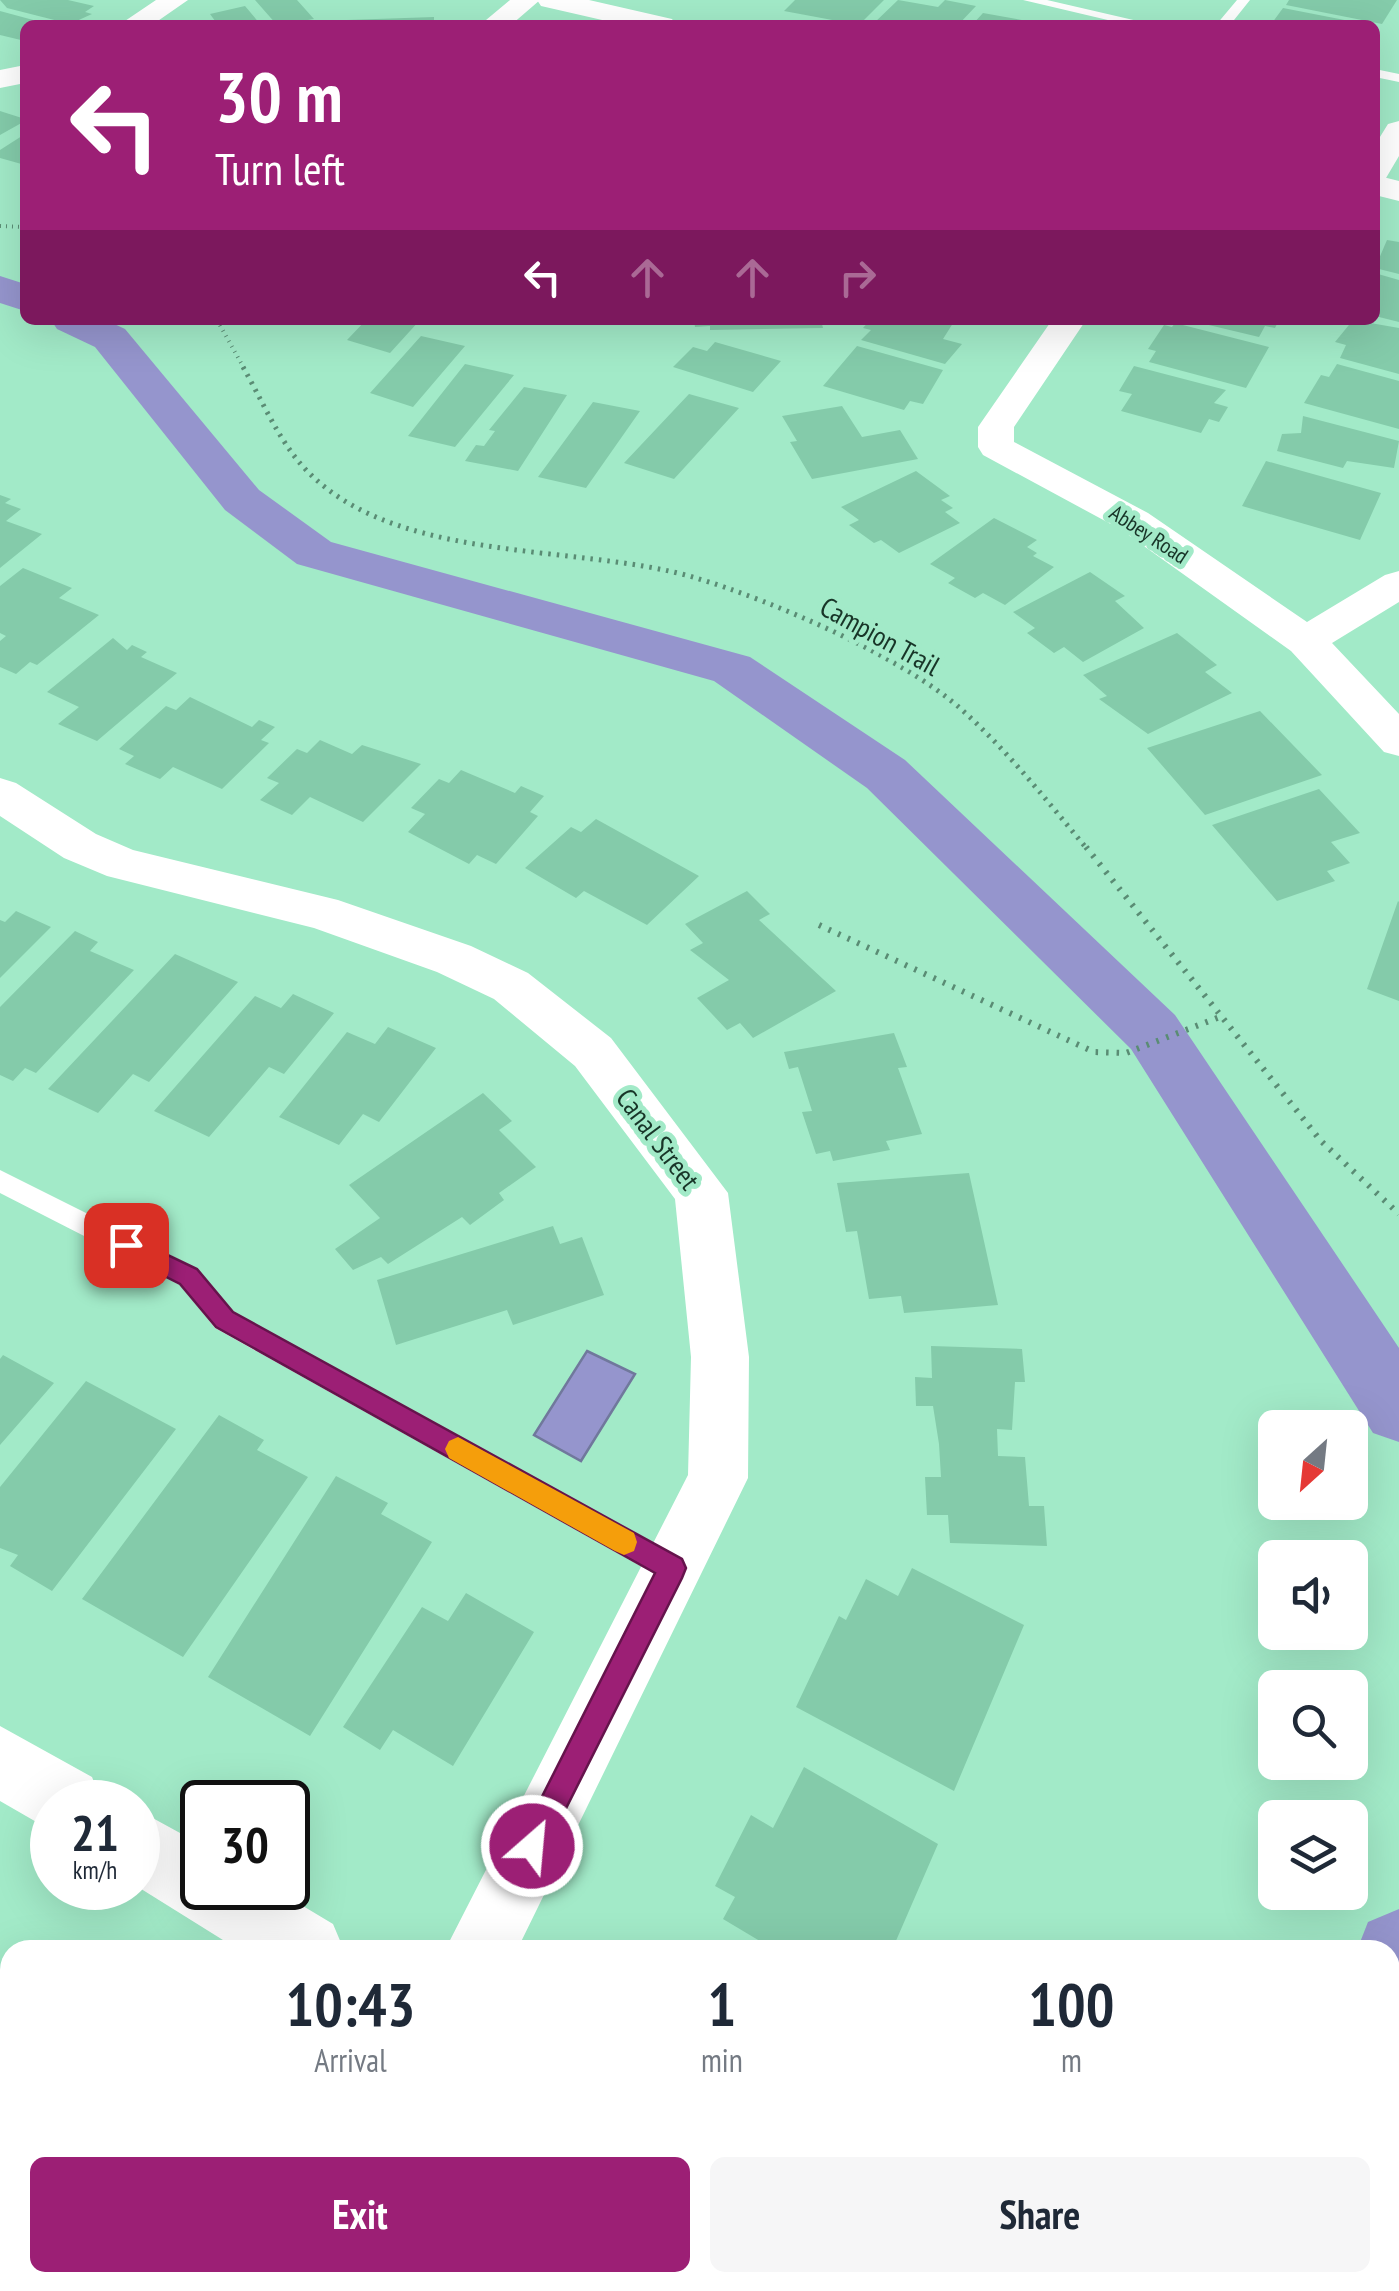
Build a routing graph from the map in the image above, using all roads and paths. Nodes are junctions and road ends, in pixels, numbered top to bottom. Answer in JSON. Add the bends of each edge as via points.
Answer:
{"nodes":[{"id":1,"x":175,"y":0,"type":"edge"},
{"id":2,"x":527,"y":0,"type":"edge"},
{"id":3,"x":550,"y":0,"type":"edge"},
{"id":4,"x":1029,"y":0,"type":"edge"},
{"id":5,"x":1244,"y":0,"type":"edge"},
{"id":6,"x":141,"y":20,"type":"edge"},
{"id":7,"x":501,"y":20,"type":"edge"},
{"id":8,"x":640,"y":20,"type":"edge"},
{"id":9,"x":1124,"y":20,"type":"edge"},
{"id":10,"x":1227,"y":20,"type":"edge"},
{"id":11,"x":1399,"y":130,"type":"edge"},
{"id":12,"x":1380,"y":162,"type":"edge"},
{"id":13,"x":220,"y":325,"type":"edge"},
{"id":14,"x":1066,"y":325,"type":"edge"},
{"id":15,"x":1399,"y":584,"type":"edge"},
{"id":16,"x":1306,"y":641,"type":"junction"},
{"id":17,"x":1399,"y":740,"type":"edge"},
{"id":18,"x":0,"y":794,"type":"edge"},
{"id":19,"x":819,"y":925,"type":"dead end"},
{"id":20,"x":1224,"y":1015,"type":"junction"},
{"id":21,"x":0,"y":1181,"type":"edge"},
{"id":22,"x":1399,"y":1214,"type":"edge"},
{"id":23,"x":672,"y":1568,"type":"junction"},
{"id":24,"x":0,"y":1761,"type":"edge"},
{"id":25,"x":32,"y":1780,"type":"edge"},
{"id":26,"x":243,"y":1910,"type":"edge"},
{"id":27,"x":291,"y":1940,"type":"edge"},
{"id":28,"x":485,"y":1940,"type":"edge"}],
"edges":[{"from":1,"to":6,"type":"street"},
{"from":2,"to":7,"type":"street"},
{"from":3,"to":8,"type":"street"},
{"from":4,"to":9,"type":"lane"},
{"from":5,"to":10,"type":"lane"},
{"from":11,"to":12,"type":"street"},
{"from":13,"to":20,"type":"path","name":"Campion Trail","via":[[292,455],[347,503],[417,532],[693,576],[869,650],[958,706],[1017,765]]},
{"from":14,"to":16,"type":"street","name":"Abbey Road","via":[[996,427],[996,447],[1134,522]]},
{"from":15,"to":16,"type":"street"},
{"from":16,"to":17,"type":"street","name":"Abbey Road"},
{"from":18,"to":23,"type":"street","name":"Canal Street","via":[[80,846],[124,864],[322,912],[454,959],[511,986],[593,1052],[701,1193],[720,1357],[718,1478]]},
{"from":19,"to":20,"type":"path","via":[[1094,1052],[1126,1053]]},
{"from":20,"to":22,"type":"path","name":"Campion Trail","via":[[1321,1141]]},
{"from":21,"to":23,"type":"lane","via":[[189,1277],[224,1320]]},
{"from":23,"to":28,"type":"street","name":"Canal Street"},
{"from":24,"to":25,"type":"street"},
{"from":26,"to":27,"type":"street"}]}
